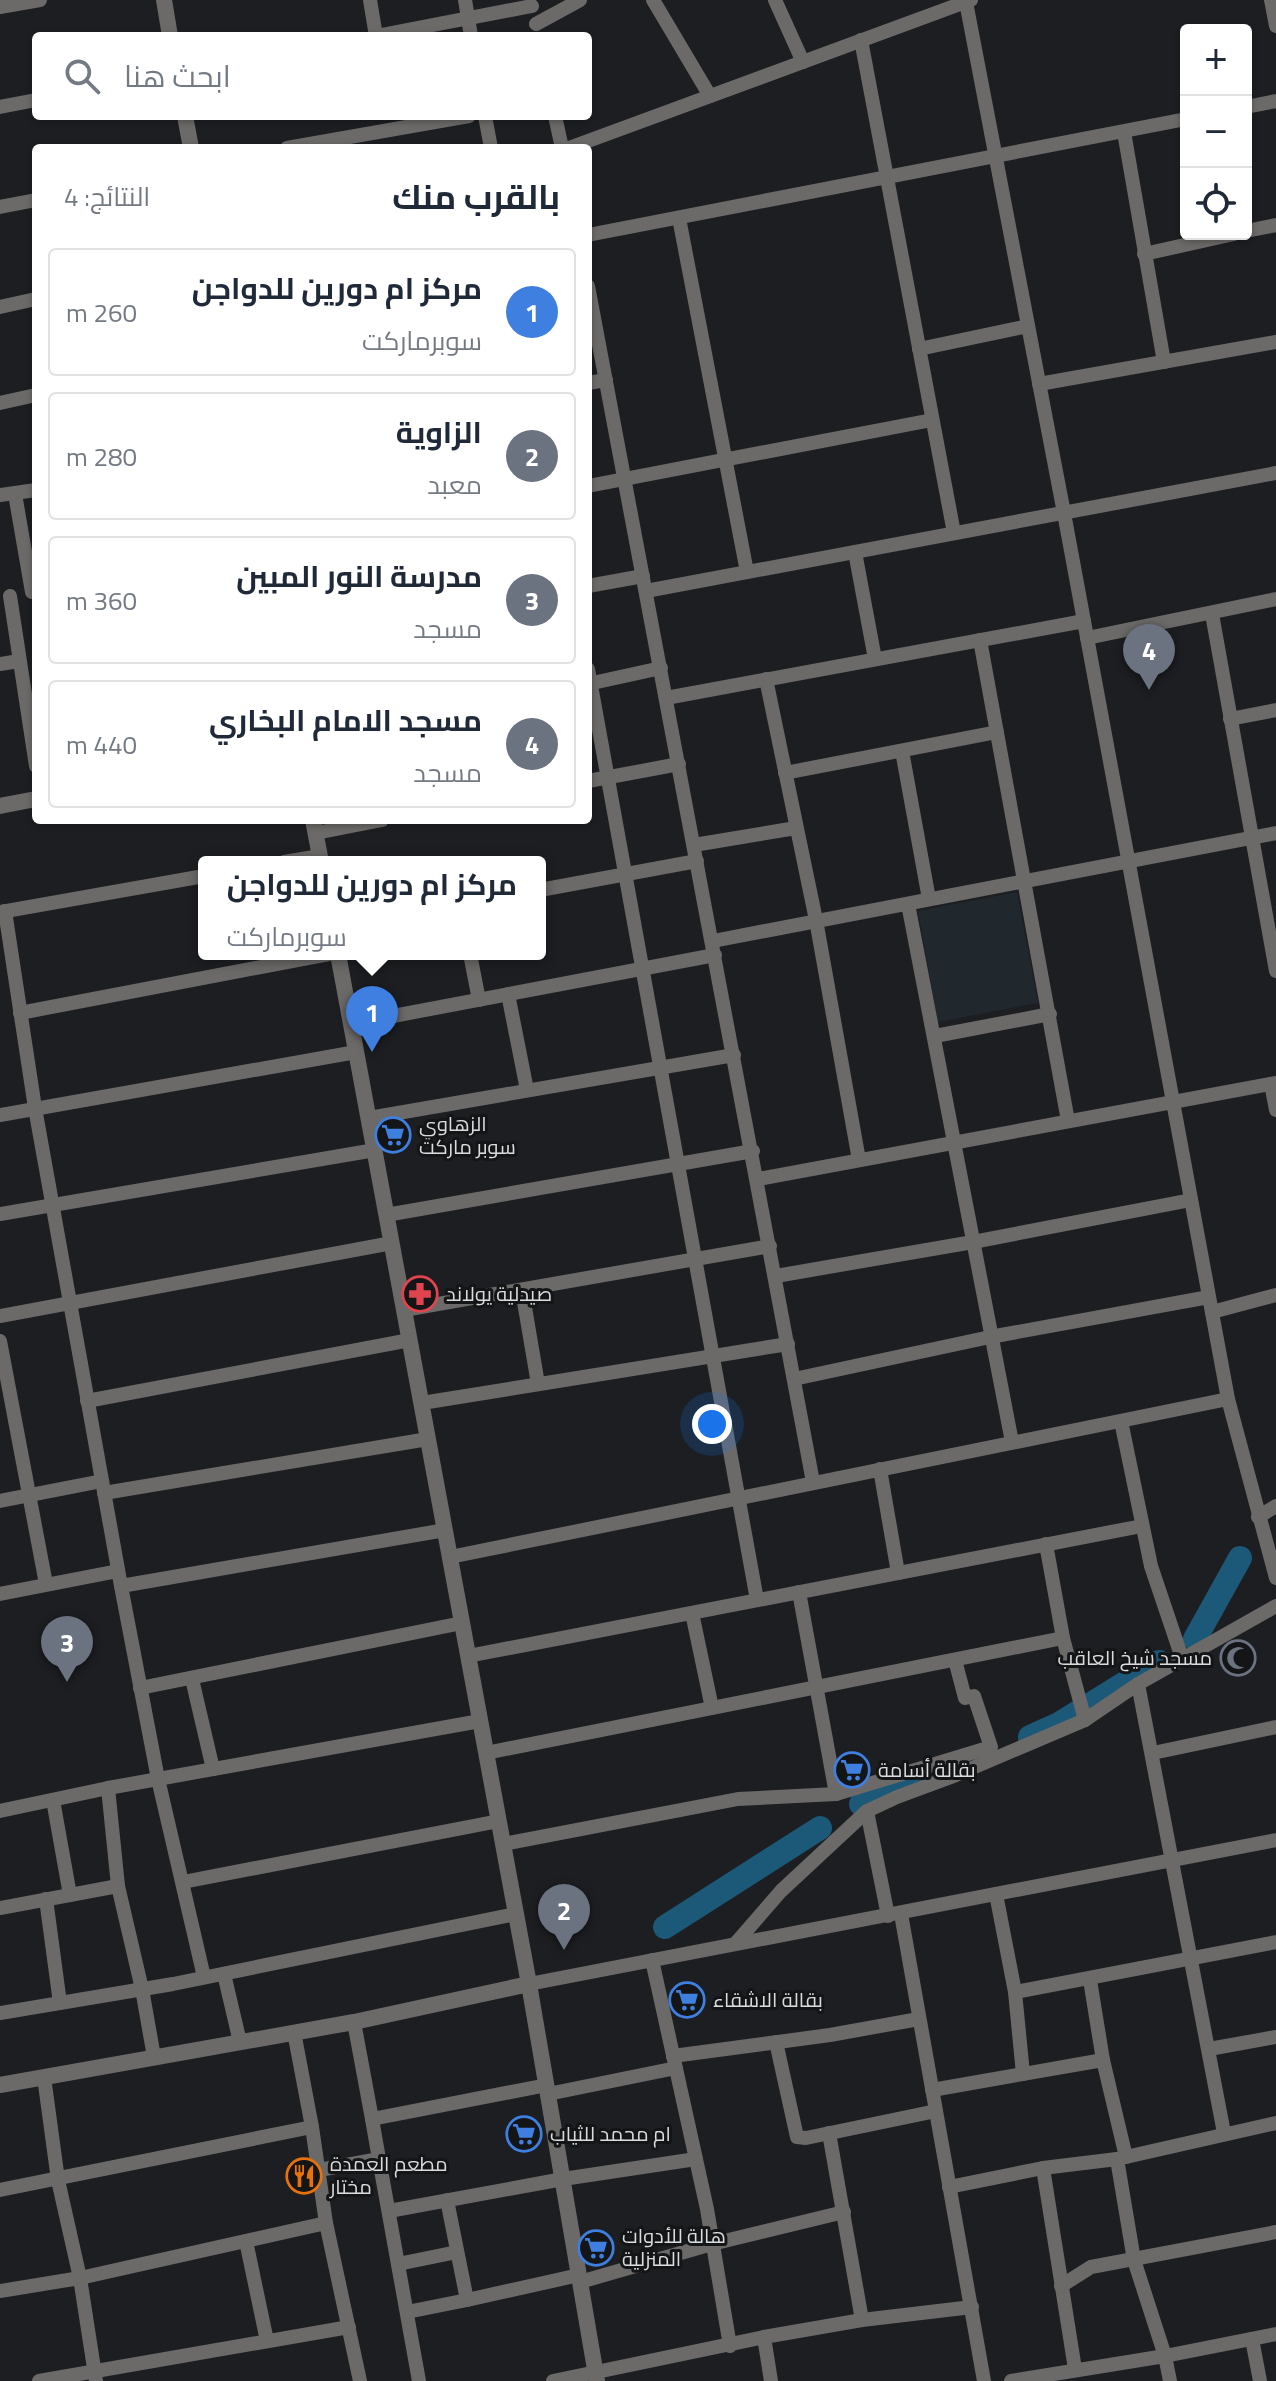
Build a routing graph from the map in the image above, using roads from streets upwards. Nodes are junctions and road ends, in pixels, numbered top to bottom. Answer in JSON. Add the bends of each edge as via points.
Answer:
{"nodes":[{"id":1,"x":40,"y":0,"type":"edge"},
{"id":2,"x":164,"y":0,"type":"edge"},
{"id":3,"x":370,"y":0,"type":"edge"},
{"id":4,"x":465,"y":0,"type":"edge"},
{"id":5,"x":580,"y":0,"type":"edge"},
{"id":6,"x":653,"y":0,"type":"edge"},
{"id":7,"x":775,"y":0,"type":"edge"},
{"id":8,"x":1271,"y":0,"type":"edge"},
{"id":9,"x":968,"y":1,"type":"edge"},
{"id":10,"x":532,"y":3,"type":"edge"},
{"id":11,"x":0,"y":7,"type":"edge"},
{"id":12,"x":468,"y":20,"type":"junction"},
{"id":13,"x":1276,"y":26,"type":"edge"},
{"id":14,"x":538,"y":30,"type":"edge"},
{"id":15,"x":169,"y":32,"type":"edge"},
{"id":16,"x":375,"y":32,"type":"edge"},
{"id":17,"x":399,"y":32,"type":"edge"},
{"id":18,"x":470,"y":32,"type":"edge"},
{"id":19,"x":861,"y":40,"type":"junction"},
{"id":20,"x":803,"y":62,"type":"junction"},
{"id":21,"x":710,"y":96,"type":"junction"},
{"id":22,"x":32,"y":101,"type":"edge"},
{"id":23,"x":1276,"y":101,"type":"edge"},
{"id":24,"x":1252,"y":106,"type":"edge"},
{"id":25,"x":0,"y":107,"type":"edge"},
{"id":26,"x":186,"y":120,"type":"edge"},
{"id":27,"x":446,"y":120,"type":"edge"},
{"id":28,"x":486,"y":120,"type":"edge"},
{"id":29,"x":556,"y":120,"type":"edge"},
{"id":30,"x":1180,"y":120,"type":"edge"},
{"id":31,"x":1124,"y":132,"type":"junction"},
{"id":32,"x":190,"y":144,"type":"edge"},
{"id":33,"x":310,"y":144,"type":"edge"},
{"id":34,"x":490,"y":144,"type":"edge"},
{"id":35,"x":561,"y":144,"type":"edge"},
{"id":36,"x":580,"y":144,"type":"edge"},
{"id":37,"x":995,"y":156,"type":"junction"},
{"id":38,"x":887,"y":177,"type":"junction"},
{"id":39,"x":32,"y":201,"type":"edge"},
{"id":40,"x":0,"y":207,"type":"edge"},
{"id":41,"x":679,"y":218,"type":"junction"},
{"id":42,"x":1276,"y":225,"type":"edge"},
{"id":43,"x":1252,"y":230,"type":"edge"},
{"id":44,"x":592,"y":234,"type":"edge"},
{"id":45,"x":1207,"y":240,"type":"edge"},
{"id":46,"x":1144,"y":254,"type":"junction"},
{"id":47,"x":32,"y":300,"type":"edge"},
{"id":48,"x":0,"y":307,"type":"edge"},
{"id":49,"x":592,"y":307,"type":"edge"},
{"id":50,"x":1028,"y":326,"type":"junction"},
{"id":51,"x":1276,"y":342,"type":"edge"},
{"id":52,"x":919,"y":349,"type":"junction"},
{"id":53,"x":1164,"y":362,"type":"junction"},
{"id":54,"x":606,"y":380,"type":"junction"},
{"id":55,"x":592,"y":382,"type":"edge"},
{"id":56,"x":1039,"y":384,"type":"junction"},
{"id":57,"x":32,"y":396,"type":"edge"},
{"id":58,"x":0,"y":403,"type":"edge"},
{"id":59,"x":932,"y":420,"type":"junction"},
{"id":60,"x":727,"y":460,"type":"junction"},
{"id":61,"x":1276,"y":473,"type":"edge"},
{"id":62,"x":625,"y":480,"type":"junction"},
{"id":63,"x":592,"y":485,"type":"edge"},
{"id":64,"x":32,"y":491,"type":"edge"},
{"id":65,"x":8,"y":495,"type":"edge"},
{"id":66,"x":1064,"y":513,"type":"junction"},
{"id":67,"x":954,"y":533,"type":"junction"},
{"id":68,"x":855,"y":552,"type":"junction"},
{"id":69,"x":747,"y":572,"type":"junction"},
{"id":70,"x":643,"y":576,"type":"junction"},
{"id":71,"x":32,"y":585,"type":"edge"},
{"id":72,"x":592,"y":585,"type":"edge"},
{"id":73,"x":646,"y":591,"type":"junction"},
{"id":74,"x":32,"y":592,"type":"edge"},
{"id":75,"x":5,"y":598,"type":"edge"},
{"id":76,"x":1276,"y":599,"type":"edge"},
{"id":77,"x":1212,"y":614,"type":"junction"},
{"id":78,"x":1084,"y":621,"type":"junction"},
{"id":79,"x":1087,"y":638,"type":"junction"},
{"id":80,"x":980,"y":640,"type":"junction"},
{"id":81,"x":875,"y":659,"type":"junction"},
{"id":82,"x":19,"y":661,"type":"junction"},
{"id":83,"x":0,"y":664,"type":"edge"},
{"id":84,"x":661,"y":668,"type":"junction"},
{"id":85,"x":592,"y":678,"type":"edge"},
{"id":86,"x":766,"y":679,"type":"junction"},
{"id":87,"x":592,"y":694,"type":"edge"},
{"id":88,"x":30,"y":697,"type":"edge"},
{"id":89,"x":666,"y":698,"type":"junction"},
{"id":90,"x":1276,"y":710,"type":"edge"},
{"id":91,"x":1230,"y":719,"type":"junction"},
{"id":92,"x":32,"y":720,"type":"edge"},
{"id":93,"x":997,"y":732,"type":"junction"},
{"id":94,"x":902,"y":751,"type":"junction"},
{"id":95,"x":679,"y":764,"type":"junction"},
{"id":96,"x":785,"y":773,"type":"junction"},
{"id":97,"x":608,"y":777,"type":"junction"},
{"id":98,"x":592,"y":780,"type":"edge"},
{"id":99,"x":32,"y":800,"type":"edge"},
{"id":100,"x":0,"y":806,"type":"edge"},
{"id":101,"x":337,"y":824,"type":"edge"},
{"id":102,"x":315,"y":826,"type":"edge"},
{"id":103,"x":796,"y":828,"type":"junction"},
{"id":104,"x":1276,"y":833,"type":"edge"},
{"id":105,"x":1251,"y":837,"type":"junction"},
{"id":106,"x":694,"y":845,"type":"junction"},
{"id":107,"x":320,"y":856,"type":"edge"},
{"id":108,"x":697,"y":861,"type":"junction"},
{"id":109,"x":1129,"y":863,"type":"junction"},
{"id":110,"x":625,"y":874,"type":"junction"},
{"id":111,"x":198,"y":877,"type":"edge"},
{"id":112,"x":1026,"y":881,"type":"junction"},
{"id":113,"x":546,"y":889,"type":"edge"},
{"id":114,"x":929,"y":899,"type":"junction"},
{"id":115,"x":908,"y":904,"type":"junction"},
{"id":116,"x":2,"y":912,"type":"edge"},
{"id":117,"x":816,"y":920,"type":"junction"},
{"id":118,"x":714,"y":948,"type":"junction"},
{"id":119,"x":298,"y":960,"type":"edge"},
{"id":120,"x":339,"y":960,"type":"edge"},
{"id":121,"x":471,"y":960,"type":"edge"},
{"id":122,"x":1275,"y":961,"type":"edge"},
{"id":123,"x":642,"y":968,"type":"junction"},
{"id":124,"x":508,"y":994,"type":"junction"},
{"id":125,"x":479,"y":1000,"type":"junction"},
{"id":126,"x":20,"y":1013,"type":"junction"},
{"id":127,"x":1050,"y":1014,"type":"junction"},
{"id":128,"x":351,"y":1024,"type":"junction"},
{"id":129,"x":935,"y":1036,"type":"junction"},
{"id":130,"x":356,"y":1052,"type":"junction"},
{"id":131,"x":734,"y":1055,"type":"junction"},
{"id":132,"x":661,"y":1068,"type":"junction"},
{"id":133,"x":1273,"y":1084,"type":"edge"},
{"id":134,"x":527,"y":1090,"type":"junction"},
{"id":135,"x":1173,"y":1102,"type":"junction"},
{"id":136,"x":35,"y":1108,"type":"junction"},
{"id":137,"x":1276,"y":1110,"type":"edge"},
{"id":138,"x":0,"y":1115,"type":"edge"},
{"id":139,"x":369,"y":1118,"type":"junction"},
{"id":140,"x":1068,"y":1121,"type":"junction"},
{"id":141,"x":954,"y":1142,"type":"junction"},
{"id":142,"x":375,"y":1150,"type":"junction"},
{"id":143,"x":753,"y":1151,"type":"junction"},
{"id":144,"x":859,"y":1160,"type":"junction"},
{"id":145,"x":678,"y":1164,"type":"junction"},
{"id":146,"x":758,"y":1179,"type":"junction"},
{"id":147,"x":1191,"y":1200,"type":"junction"},
{"id":148,"x":52,"y":1204,"type":"junction"},
{"id":149,"x":0,"y":1214,"type":"edge"},
{"id":150,"x":386,"y":1215,"type":"junction"},
{"id":151,"x":973,"y":1242,"type":"junction"},
{"id":152,"x":392,"y":1243,"type":"junction"},
{"id":153,"x":770,"y":1246,"type":"junction"},
{"id":154,"x":695,"y":1259,"type":"junction"},
{"id":155,"x":776,"y":1276,"type":"junction"},
{"id":156,"x":522,"y":1290,"type":"junction"},
{"id":157,"x":1276,"y":1295,"type":"edge"},
{"id":158,"x":69,"y":1303,"type":"junction"},
{"id":159,"x":1210,"y":1304,"type":"junction"},
{"id":160,"x":404,"y":1310,"type":"junction"},
{"id":161,"x":0,"y":1316,"type":"edge"},
{"id":162,"x":990,"y":1337,"type":"junction"},
{"id":163,"x":410,"y":1340,"type":"junction"},
{"id":164,"x":0,"y":1341,"type":"edge"},
{"id":165,"x":788,"y":1344,"type":"junction"},
{"id":166,"x":713,"y":1356,"type":"junction"},
{"id":167,"x":794,"y":1379,"type":"junction"},
{"id":168,"x":538,"y":1384,"type":"junction"},
{"id":169,"x":1228,"y":1399,"type":"junction"},
{"id":170,"x":87,"y":1401,"type":"junction"},
{"id":171,"x":422,"y":1403,"type":"junction"},
{"id":172,"x":1121,"y":1421,"type":"junction"},
{"id":173,"x":428,"y":1439,"type":"junction"},
{"id":174,"x":1012,"y":1442,"type":"junction"},
{"id":175,"x":880,"y":1469,"type":"junction"},
{"id":176,"x":813,"y":1482,"type":"junction"},
{"id":177,"x":103,"y":1487,"type":"junction"},
{"id":178,"x":27,"y":1494,"type":"junction"},
{"id":179,"x":739,"y":1498,"type":"junction"},
{"id":180,"x":0,"y":1501,"type":"edge"},
{"id":181,"x":1276,"y":1506,"type":"edge"},
{"id":182,"x":1258,"y":1517,"type":"junction"},
{"id":183,"x":1142,"y":1526,"type":"junction"},
{"id":184,"x":445,"y":1530,"type":"junction"},
{"id":185,"x":1046,"y":1544,"type":"junction"},
{"id":186,"x":450,"y":1557,"type":"junction"},
{"id":187,"x":898,"y":1573,"type":"junction"},
{"id":188,"x":1276,"y":1576,"type":"edge"},
{"id":189,"x":120,"y":1578,"type":"junction"},
{"id":190,"x":46,"y":1584,"type":"junction"},
{"id":191,"x":799,"y":1592,"type":"junction"},
{"id":192,"x":0,"y":1594,"type":"edge"},
{"id":193,"x":757,"y":1600,"type":"junction"},
{"id":194,"x":1276,"y":1606,"type":"edge"},
{"id":195,"x":692,"y":1613,"type":"junction"},
{"id":196,"x":462,"y":1623,"type":"junction"},
{"id":197,"x":1063,"y":1638,"type":"junction"},
{"id":198,"x":468,"y":1656,"type":"junction"},
{"id":199,"x":1182,"y":1658,"type":"junction"},
{"id":200,"x":955,"y":1660,"type":"junction"},
{"id":201,"x":192,"y":1679,"type":"junction"},
{"id":202,"x":1138,"y":1684,"type":"junction"},
{"id":203,"x":817,"y":1687,"type":"junction"},
{"id":204,"x":140,"y":1688,"type":"junction"},
{"id":205,"x":712,"y":1708,"type":"junction"},
{"id":206,"x":1085,"y":1720,"type":"junction"},
{"id":207,"x":480,"y":1721,"type":"junction"},
{"id":208,"x":1276,"y":1727,"type":"edge"},
{"id":209,"x":486,"y":1753,"type":"junction"},
{"id":210,"x":1153,"y":1753,"type":"junction"},
{"id":211,"x":213,"y":1769,"type":"junction"},
{"id":212,"x":158,"y":1779,"type":"junction"},
{"id":213,"x":108,"y":1788,"type":"junction"},
{"id":214,"x":836,"y":1794,"type":"junction"},
{"id":215,"x":53,"y":1800,"type":"junction"},
{"id":216,"x":0,"y":1811,"type":"edge"},
{"id":217,"x":867,"y":1811,"type":"junction"},
{"id":218,"x":499,"y":1821,"type":"junction"},
{"id":219,"x":1276,"y":1840,"type":"edge"},
{"id":220,"x":504,"y":1844,"type":"junction"},
{"id":221,"x":1173,"y":1860,"type":"junction"},
{"id":222,"x":183,"y":1882,"type":"junction"},
{"id":223,"x":118,"y":1886,"type":"junction"},
{"id":224,"x":996,"y":1894,"type":"junction"},
{"id":225,"x":70,"y":1895,"type":"junction"},
{"id":226,"x":46,"y":1899,"type":"junction"},
{"id":227,"x":0,"y":1908,"type":"edge"},
{"id":228,"x":516,"y":1914,"type":"junction"},
{"id":229,"x":894,"y":1915,"type":"junction"},
{"id":230,"x":1276,"y":1942,"type":"edge"},
{"id":231,"x":735,"y":1944,"type":"junction"},
{"id":232,"x":1191,"y":1959,"type":"junction"},
{"id":233,"x":652,"y":1960,"type":"junction"},
{"id":234,"x":224,"y":1974,"type":"junction"},
{"id":235,"x":204,"y":1977,"type":"junction"},
{"id":236,"x":1090,"y":1980,"type":"junction"},
{"id":237,"x":529,"y":1984,"type":"junction"},
{"id":238,"x":142,"y":1989,"type":"junction"},
{"id":239,"x":1015,"y":1992,"type":"junction"},
{"id":240,"x":60,"y":2003,"type":"junction"},
{"id":241,"x":0,"y":2013,"type":"edge"},
{"id":242,"x":919,"y":2019,"type":"junction"},
{"id":243,"x":354,"y":2022,"type":"junction"},
{"id":244,"x":294,"y":2032,"type":"junction"},
{"id":245,"x":1276,"y":2037,"type":"edge"},
{"id":246,"x":240,"y":2042,"type":"junction"},
{"id":247,"x":776,"y":2042,"type":"junction"},
{"id":248,"x":1209,"y":2049,"type":"junction"},
{"id":249,"x":154,"y":2057,"type":"junction"},
{"id":250,"x":1103,"y":2060,"type":"junction"},
{"id":251,"x":675,"y":2062,"type":"junction"},
{"id":252,"x":1023,"y":2074,"type":"junction"},
{"id":253,"x":44,"y":2077,"type":"junction"},
{"id":254,"x":0,"y":2085,"type":"edge"},
{"id":255,"x":547,"y":2089,"type":"junction"},
{"id":256,"x":932,"y":2090,"type":"junction"},
{"id":257,"x":936,"y":2111,"type":"junction"},
{"id":258,"x":372,"y":2119,"type":"junction"},
{"id":259,"x":1276,"y":2123,"type":"edge"},
{"id":260,"x":312,"y":2127,"type":"junction"},
{"id":261,"x":829,"y":2133,"type":"junction"},
{"id":262,"x":1224,"y":2133,"type":"junction"},
{"id":263,"x":1122,"y":2158,"type":"junction"},
{"id":264,"x":379,"y":2159,"type":"junction"},
{"id":265,"x":696,"y":2159,"type":"junction"},
{"id":266,"x":1043,"y":2168,"type":"junction"},
{"id":267,"x":319,"y":2170,"type":"junction"},
{"id":268,"x":563,"y":2179,"type":"junction"},
{"id":269,"x":58,"y":2180,"type":"junction"},
{"id":270,"x":949,"y":2187,"type":"junction"},
{"id":271,"x":0,"y":2190,"type":"edge"},
{"id":272,"x":447,"y":2200,"type":"junction"},
{"id":273,"x":389,"y":2211,"type":"junction"},
{"id":274,"x":844,"y":2212,"type":"junction"},
{"id":275,"x":326,"y":2223,"type":"junction"},
{"id":276,"x":1276,"y":2232,"type":"edge"},
{"id":277,"x":246,"y":2241,"type":"junction"},
{"id":278,"x":712,"y":2244,"type":"junction"},
{"id":279,"x":457,"y":2252,"type":"junction"},
{"id":280,"x":1134,"y":2260,"type":"junction"},
{"id":281,"x":398,"y":2264,"type":"junction"},
{"id":282,"x":80,"y":2278,"type":"junction"},
{"id":283,"x":580,"y":2278,"type":"junction"},
{"id":284,"x":1061,"y":2286,"type":"junction"},
{"id":285,"x":0,"y":2291,"type":"edge"},
{"id":286,"x":467,"y":2300,"type":"junction"},
{"id":287,"x":972,"y":2307,"type":"junction"},
{"id":288,"x":407,"y":2312,"type":"junction"},
{"id":289,"x":862,"y":2320,"type":"junction"},
{"id":290,"x":349,"y":2327,"type":"junction"},
{"id":291,"x":1276,"y":2334,"type":"edge"},
{"id":292,"x":764,"y":2337,"type":"junction"},
{"id":293,"x":1252,"y":2339,"type":"junction"},
{"id":294,"x":267,"y":2341,"type":"junction"},
{"id":295,"x":730,"y":2346,"type":"junction"},
{"id":296,"x":1165,"y":2356,"type":"junction"},
{"id":297,"x":1075,"y":2369,"type":"junction"},
{"id":298,"x":95,"y":2376,"type":"edge"},
{"id":299,"x":597,"y":2376,"type":"edge"},
{"id":300,"x":39,"y":2381,"type":"edge"},
{"id":301,"x":360,"y":2381,"type":"edge"},
{"id":302,"x":419,"y":2381,"type":"edge"},
{"id":303,"x":553,"y":2381,"type":"edge"},
{"id":304,"x":771,"y":2381,"type":"edge"},
{"id":305,"x":984,"y":2381,"type":"edge"},
{"id":306,"x":1011,"y":2381,"type":"edge"},
{"id":307,"x":1170,"y":2381,"type":"edge"},
{"id":308,"x":1260,"y":2381,"type":"edge"}],
"edges":[{"from":1,"to":11,"type":"street"},
{"from":2,"to":15,"type":"street"},
{"from":3,"to":16,"type":"street"},
{"from":4,"to":12,"type":"street"},
{"from":5,"to":14,"type":"street"},
{"from":6,"to":21,"type":"street"},
{"from":7,"to":20,"type":"street"},
{"from":8,"to":13,"type":"street"},
{"from":9,"to":19,"type":"street"},
{"from":9,"to":37,"type":"street"},
{"from":10,"to":12,"type":"street"},
{"from":10,"to":14,"type":"street"},
{"from":12,"to":17,"type":"street"},
{"from":12,"to":18,"type":"street"},
{"from":19,"to":20,"type":"street"},
{"from":19,"to":38,"type":"street"},
{"from":20,"to":21,"type":"street"},
{"from":21,"to":36,"type":"street"},
{"from":22,"to":25,"type":"street"},
{"from":23,"to":24,"type":"street"},
{"from":26,"to":32,"type":"street"},
{"from":27,"to":33,"type":"street"},
{"from":28,"to":34,"type":"street"},
{"from":29,"to":35,"type":"street"},
{"from":30,"to":31,"type":"street"},
{"from":31,"to":37,"type":"street"},
{"from":31,"to":46,"type":"street"},
{"from":37,"to":38,"type":"street"},
{"from":37,"to":50,"type":"street"},
{"from":38,"to":41,"type":"street"},
{"from":38,"to":52,"type":"street"},
{"from":39,"to":40,"type":"street"},
{"from":41,"to":44,"type":"street"},
{"from":41,"to":60,"type":"street"},
{"from":42,"to":43,"type":"street"},
{"from":45,"to":46,"type":"street"},
{"from":46,"to":53,"type":"street"},
{"from":47,"to":48,"type":"street"},
{"from":49,"to":54,"type":"street"},
{"from":50,"to":52,"type":"street"},
{"from":50,"to":56,"type":"street"},
{"from":51,"to":53,"type":"street"},
{"from":52,"to":59,"type":"street"},
{"from":53,"to":56,"type":"street"},
{"from":54,"to":55,"type":"street"},
{"from":54,"to":62,"type":"street"},
{"from":56,"to":66,"type":"street"},
{"from":57,"to":58,"type":"street"},
{"from":59,"to":60,"type":"street"},
{"from":59,"to":67,"type":"street"},
{"from":60,"to":62,"type":"street"},
{"from":60,"to":69,"type":"street"},
{"from":61,"to":66,"type":"street"},
{"from":62,"to":63,"type":"street"},
{"from":62,"to":70,"type":"street"},
{"from":64,"to":65,"type":"street"},
{"from":65,"to":71,"type":"street"},
{"from":66,"to":67,"type":"street"},
{"from":66,"to":78,"type":"street"},
{"from":67,"to":68,"type":"street"},
{"from":68,"to":69,"type":"street"},
{"from":68,"to":81,"type":"street"},
{"from":69,"to":73,"type":"street"},
{"from":70,"to":72,"type":"street"},
{"from":70,"to":73,"type":"street"},
{"from":73,"to":84,"type":"street"},
{"from":74,"to":75,"type":"street"},
{"from":75,"to":82,"type":"street"},
{"from":76,"to":77,"type":"street"},
{"from":77,"to":79,"type":"street"},
{"from":77,"to":91,"type":"street"},
{"from":78,"to":79,"type":"street"},
{"from":78,"to":80,"type":"street"},
{"from":79,"to":109,"type":"street"},
{"from":80,"to":81,"type":"street"},
{"from":80,"to":93,"type":"street"},
{"from":81,"to":86,"type":"street"},
{"from":82,"to":83,"type":"street"},
{"from":82,"to":88,"type":"street"},
{"from":84,"to":85,"type":"street"},
{"from":84,"to":89,"type":"street"},
{"from":86,"to":89,"type":"street"},
{"from":86,"to":96,"type":"street"},
{"from":87,"to":97,"type":"street"},
{"from":88,"to":92,"type":"street"},
{"from":89,"to":95,"type":"street"},
{"from":90,"to":91,"type":"street"},
{"from":91,"to":105,"type":"street"},
{"from":93,"to":94,"type":"street"},
{"from":93,"to":112,"type":"street"},
{"from":94,"to":96,"type":"street"},
{"from":94,"to":114,"type":"street"},
{"from":95,"to":97,"type":"street"},
{"from":95,"to":106,"type":"street"},
{"from":96,"to":103,"type":"street"},
{"from":97,"to":98,"type":"street"},
{"from":97,"to":110,"type":"street"},
{"from":99,"to":100,"type":"street"},
{"from":101,"to":102,"type":"street"},
{"from":102,"to":107,"type":"street"},
{"from":103,"to":106,"type":"street"},
{"from":103,"to":117,"type":"street"},
{"from":104,"to":105,"type":"street"},
{"from":105,"to":109,"type":"street"},
{"from":105,"to":122,"type":"street"},
{"from":106,"to":108,"type":"street"},
{"from":108,"to":110,"type":"street"},
{"from":108,"to":118,"type":"street"},
{"from":109,"to":112,"type":"street"},
{"from":109,"to":135,"type":"street"},
{"from":110,"to":113,"type":"street"},
{"from":110,"to":123,"type":"street"},
{"from":111,"to":116,"type":"street"},
{"from":112,"to":114,"type":"street"},
{"from":112,"to":127,"type":"street"},
{"from":114,"to":115,"type":"street"},
{"from":115,"to":117,"type":"street"},
{"from":115,"to":129,"type":"street"},
{"from":116,"to":126,"type":"street"},
{"from":117,"to":118,"type":"street"},
{"from":117,"to":144,"type":"street"},
{"from":118,"to":123,"type":"street"},
{"from":118,"to":131,"type":"street"},
{"from":119,"to":126,"type":"street"},
{"from":120,"to":128,"type":"street"},
{"from":121,"to":125,"type":"street"},
{"from":123,"to":124,"type":"street"},
{"from":123,"to":132,"type":"street"},
{"from":124,"to":125,"type":"street"},
{"from":124,"to":134,"type":"street"},
{"from":125,"to":128,"type":"street"},
{"from":126,"to":136,"type":"street"},
{"from":127,"to":129,"type":"street"},
{"from":127,"to":140,"type":"street"},
{"from":128,"to":130,"type":"street"},
{"from":129,"to":141,"type":"street"},
{"from":130,"to":136,"type":"street"},
{"from":130,"to":139,"type":"street"},
{"from":131,"to":132,"type":"street"},
{"from":131,"to":143,"type":"street"},
{"from":132,"to":134,"type":"street"},
{"from":132,"to":145,"type":"street"},
{"from":133,"to":135,"type":"street"},
{"from":133,"to":137,"type":"street"},
{"from":134,"to":139,"type":"street"},
{"from":135,"to":140,"type":"street"},
{"from":135,"to":147,"type":"street"},
{"from":136,"to":138,"type":"street"},
{"from":136,"to":148,"type":"street"},
{"from":139,"to":142,"type":"street"},
{"from":140,"to":141,"type":"street"},
{"from":141,"to":144,"type":"street"},
{"from":141,"to":151,"type":"street"},
{"from":142,"to":148,"type":"street"},
{"from":142,"to":150,"type":"street"},
{"from":143,"to":145,"type":"street"},
{"from":143,"to":146,"type":"street"},
{"from":144,"to":146,"type":"street"},
{"from":145,"to":150,"type":"street"},
{"from":145,"to":154,"type":"street"},
{"from":146,"to":153,"type":"street"},
{"from":147,"to":151,"type":"street"},
{"from":147,"to":159,"type":"street"},
{"from":148,"to":149,"type":"street"},
{"from":148,"to":158,"type":"street"},
{"from":150,"to":152,"type":"street"},
{"from":151,"to":155,"type":"street"},
{"from":151,"to":162,"type":"street"},
{"from":152,"to":158,"type":"street"},
{"from":152,"to":160,"type":"street"},
{"from":153,"to":154,"type":"street"},
{"from":153,"to":155,"type":"street"},
{"from":154,"to":156,"type":"street"},
{"from":154,"to":166,"type":"street"},
{"from":155,"to":165,"type":"street"},
{"from":156,"to":160,"type":"street"},
{"from":156,"to":168,"type":"street"},
{"from":157,"to":159,"type":"street"},
{"from":158,"to":161,"type":"street"},
{"from":158,"to":170,"type":"street"},
{"from":159,"to":162,"type":"street"},
{"from":159,"to":169,"type":"street"},
{"from":160,"to":163,"type":"street"},
{"from":162,"to":167,"type":"street"},
{"from":162,"to":174,"type":"street"},
{"from":163,"to":170,"type":"street"},
{"from":163,"to":171,"type":"street"},
{"from":164,"to":178,"type":"street"},
{"from":165,"to":166,"type":"street"},
{"from":165,"to":167,"type":"street"},
{"from":166,"to":168,"type":"street"},
{"from":166,"to":179,"type":"street"},
{"from":167,"to":176,"type":"street"},
{"from":168,"to":171,"type":"street"},
{"from":169,"to":172,"type":"street"},
{"from":169,"to":182,"type":"street"},
{"from":170,"to":177,"type":"street"},
{"from":171,"to":173,"type":"street"},
{"from":172,"to":174,"type":"street"},
{"from":172,"to":183,"type":"street"},
{"from":173,"to":177,"type":"street"},
{"from":173,"to":184,"type":"street"},
{"from":174,"to":175,"type":"street"},
{"from":175,"to":176,"type":"street"},
{"from":175,"to":187,"type":"street"},
{"from":176,"to":179,"type":"street"},
{"from":177,"to":178,"type":"street"},
{"from":177,"to":189,"type":"street"},
{"from":178,"to":180,"type":"street"},
{"from":178,"to":190,"type":"street"},
{"from":179,"to":186,"type":"street"},
{"from":179,"to":193,"type":"street"},
{"from":181,"to":182,"type":"street"},
{"from":182,"to":188,"type":"street"},
{"from":183,"to":185,"type":"street"},
{"from":183,"to":199,"type":"street"},
{"from":184,"to":186,"type":"street"},
{"from":184,"to":189,"type":"street"},
{"from":185,"to":187,"type":"street"},
{"from":185,"to":197,"type":"street"},
{"from":186,"to":196,"type":"street"},
{"from":187,"to":191,"type":"street"},
{"from":189,"to":190,"type":"street"},
{"from":189,"to":204,"type":"street"},
{"from":190,"to":192,"type":"street"},
{"from":191,"to":193,"type":"street"},
{"from":191,"to":203,"type":"street"},
{"from":193,"to":195,"type":"street"},
{"from":194,"to":199,"type":"street"},
{"from":195,"to":198,"type":"street"},
{"from":195,"to":205,"type":"street"},
{"from":196,"to":198,"type":"street"},
{"from":196,"to":201,"type":"street"},
{"from":197,"to":200,"type":"street"},
{"from":197,"to":206,"type":"street"},
{"from":198,"to":207,"type":"street"},
{"from":199,"to":202,"type":"street"},
{"from":200,"to":203,"type":"street"},
{"from":200,"to":214,"type":"street","via":[[965,1698],[974,1696],[991,1747]]},
{"from":201,"to":204,"type":"street"},
{"from":201,"to":211,"type":"street"},
{"from":202,"to":206,"type":"street"},
{"from":202,"to":210,"type":"street"},
{"from":203,"to":205,"type":"street"},
{"from":203,"to":214,"type":"street"},
{"from":204,"to":212,"type":"street"},
{"from":205,"to":209,"type":"street"},
{"from":206,"to":217,"type":"street"},
{"from":207,"to":209,"type":"street"},
{"from":207,"to":211,"type":"street"},
{"from":208,"to":210,"type":"street"},
{"from":209,"to":218,"type":"street"},
{"from":210,"to":221,"type":"street"},
{"from":211,"to":212,"type":"street"},
{"from":212,"to":213,"type":"street"},
{"from":212,"to":222,"type":"street"},
{"from":213,"to":215,"type":"street"},
{"from":213,"to":223,"type":"street"},
{"from":214,"to":220,"type":"street","via":[[738,1799]]},
{"from":215,"to":216,"type":"street"},
{"from":215,"to":225,"type":"street"},
{"from":217,"to":229,"type":"street"},
{"from":217,"to":231,"type":"street","via":[[781,1891]]},
{"from":218,"to":220,"type":"street"},
{"from":218,"to":222,"type":"street"},
{"from":219,"to":221,"type":"street"},
{"from":220,"to":228,"type":"street"},
{"from":221,"to":224,"type":"street"},
{"from":221,"to":232,"type":"street"},
{"from":222,"to":235,"type":"street"},
{"from":223,"to":225,"type":"street"},
{"from":223,"to":238,"type":"street"},
{"from":224,"to":229,"type":"street"},
{"from":224,"to":239,"type":"street"},
{"from":225,"to":226,"type":"street"},
{"from":226,"to":227,"type":"street"},
{"from":226,"to":240,"type":"street"},
{"from":228,"to":234,"type":"street"},
{"from":228,"to":237,"type":"street"},
{"from":229,"to":231,"type":"street"},
{"from":229,"to":242,"type":"street"},
{"from":230,"to":232,"type":"street"},
{"from":231,"to":233,"type":"street"},
{"from":232,"to":236,"type":"street"},
{"from":232,"to":248,"type":"street"},
{"from":233,"to":237,"type":"street"},
{"from":233,"to":251,"type":"street"},
{"from":234,"to":235,"type":"street"},
{"from":234,"to":246,"type":"street"},
{"from":235,"to":238,"type":"street"},
{"from":236,"to":239,"type":"street"},
{"from":236,"to":250,"type":"street"},
{"from":237,"to":243,"type":"street"},
{"from":237,"to":255,"type":"street"},
{"from":238,"to":240,"type":"street"},
{"from":238,"to":249,"type":"street"},
{"from":239,"to":252,"type":"street"},
{"from":240,"to":241,"type":"street"},
{"from":242,"to":247,"type":"street"},
{"from":242,"to":256,"type":"street"},
{"from":243,"to":244,"type":"street"},
{"from":243,"to":258,"type":"street"},
{"from":244,"to":246,"type":"street"},
{"from":244,"to":260,"type":"street"},
{"from":245,"to":248,"type":"street"},
{"from":246,"to":249,"type":"street"},
{"from":247,"to":251,"type":"street"},
{"from":247,"to":261,"type":"street","via":[[797,2137]]},
{"from":248,"to":262,"type":"street"},
{"from":249,"to":253,"type":"street"},
{"from":250,"to":252,"type":"street"},
{"from":250,"to":263,"type":"street"},
{"from":251,"to":255,"type":"street"},
{"from":251,"to":265,"type":"street"},
{"from":252,"to":256,"type":"street"},
{"from":253,"to":254,"type":"street"},
{"from":253,"to":269,"type":"street"},
{"from":255,"to":258,"type":"street"},
{"from":255,"to":268,"type":"street"},
{"from":256,"to":257,"type":"street"},
{"from":257,"to":261,"type":"street"},
{"from":257,"to":270,"type":"street"},
{"from":258,"to":264,"type":"street"},
{"from":259,"to":262,"type":"street"},
{"from":260,"to":267,"type":"street"},
{"from":260,"to":269,"type":"street"},
{"from":261,"to":274,"type":"street"},
{"from":262,"to":263,"type":"street"},
{"from":263,"to":266,"type":"street"},
{"from":263,"to":280,"type":"street"},
{"from":264,"to":267,"type":"street"},
{"from":264,"to":273,"type":"street"},
{"from":265,"to":268,"type":"street"},
{"from":265,"to":278,"type":"street"},
{"from":266,"to":270,"type":"street"},
{"from":266,"to":284,"type":"street"},
{"from":267,"to":275,"type":"street"},
{"from":268,"to":272,"type":"street"},
{"from":268,"to":283,"type":"street"},
{"from":269,"to":271,"type":"street"},
{"from":269,"to":282,"type":"street"},
{"from":270,"to":287,"type":"street"},
{"from":272,"to":273,"type":"street"},
{"from":272,"to":279,"type":"street"},
{"from":273,"to":281,"type":"street"},
{"from":274,"to":278,"type":"street"},
{"from":274,"to":289,"type":"street"},
{"from":275,"to":277,"type":"street"},
{"from":275,"to":290,"type":"street"},
{"from":276,"to":280,"type":"street"},
{"from":277,"to":282,"type":"street"},
{"from":277,"to":294,"type":"street"},
{"from":278,"to":283,"type":"street"},
{"from":278,"to":295,"type":"street"},
{"from":279,"to":281,"type":"street"},
{"from":279,"to":286,"type":"street"},
{"from":280,"to":284,"type":"street","via":[[1091,2267]]},
{"from":280,"to":296,"type":"street"},
{"from":281,"to":288,"type":"street"},
{"from":282,"to":285,"type":"street"},
{"from":282,"to":298,"type":"street"},
{"from":283,"to":286,"type":"street"},
{"from":283,"to":299,"type":"street"},
{"from":284,"to":297,"type":"street"},
{"from":286,"to":288,"type":"street"},
{"from":287,"to":289,"type":"street"},
{"from":287,"to":305,"type":"street"},
{"from":288,"to":302,"type":"street"},
{"from":289,"to":292,"type":"street"},
{"from":290,"to":294,"type":"street"},
{"from":290,"to":301,"type":"street"},
{"from":291,"to":293,"type":"street"},
{"from":292,"to":295,"type":"street"},
{"from":292,"to":304,"type":"street"},
{"from":293,"to":296,"type":"street"},
{"from":293,"to":308,"type":"street"},
{"from":294,"to":298,"type":"street"},
{"from":295,"to":299,"type":"street"},
{"from":296,"to":297,"type":"street"},
{"from":296,"to":307,"type":"street"},
{"from":297,"to":306,"type":"street"},
{"from":298,"to":300,"type":"street"},
{"from":299,"to":303,"type":"street"}]}
